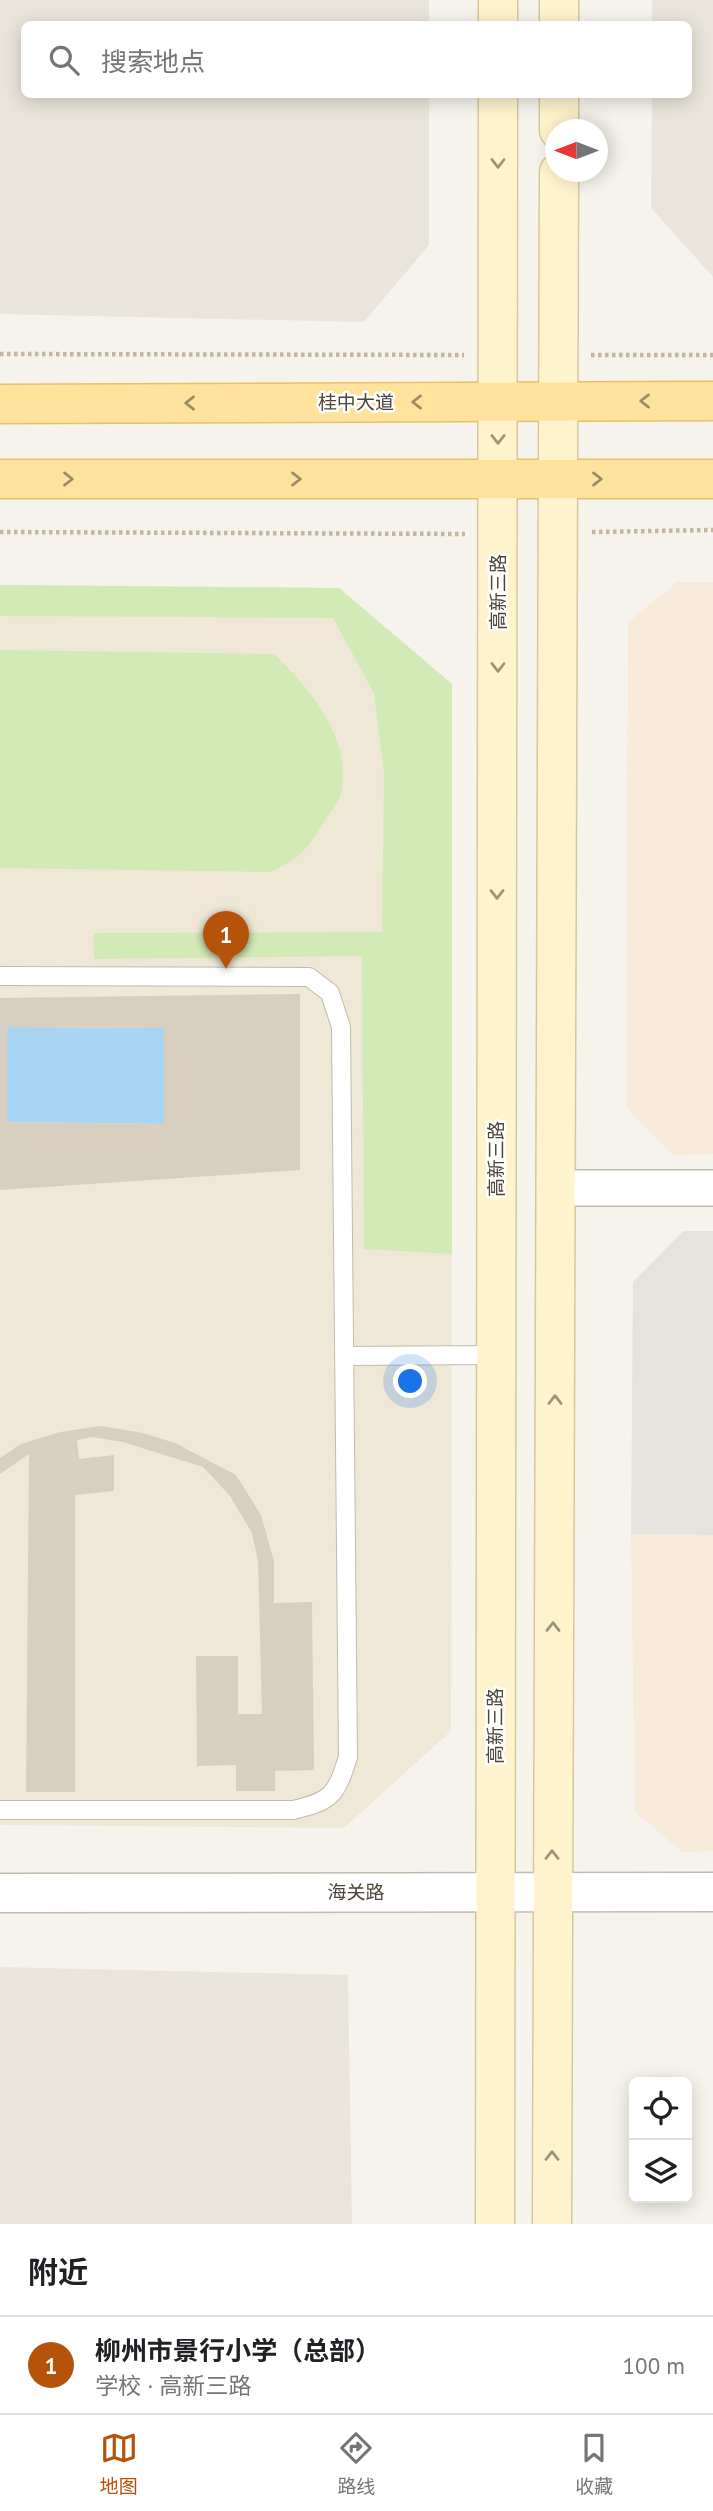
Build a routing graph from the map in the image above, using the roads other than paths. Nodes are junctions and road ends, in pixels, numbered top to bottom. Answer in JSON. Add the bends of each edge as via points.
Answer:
{"nodes":[{"id":1,"x":498,"y":0,"type":"edge"},
{"id":2,"x":559,"y":0,"type":"edge"},
{"id":3,"x":498,"y":21,"type":"edge"},
{"id":4,"x":559,"y":21,"type":"edge"},
{"id":5,"x":498,"y":98,"type":"edge"},
{"id":6,"x":559,"y":98,"type":"edge"},
{"id":7,"x":559,"y":119,"type":"edge"},
{"id":8,"x":559,"y":182,"type":"edge"},
{"id":9,"x":498,"y":401,"type":"junction"},
{"id":10,"x":558,"y":401,"type":"junction"},
{"id":11,"x":713,"y":401,"type":"edge"},
{"id":12,"x":0,"y":404,"type":"edge"},
{"id":13,"x":498,"y":479,"type":"junction"},
{"id":14,"x":558,"y":479,"type":"junction"},
{"id":15,"x":0,"y":480,"type":"edge"},
{"id":16,"x":713,"y":480,"type":"edge"},
{"id":17,"x":0,"y":976,"type":"edge"},
{"id":18,"x":556,"y":1188,"type":"junction"},
{"id":19,"x":713,"y":1188,"type":"edge"},
{"id":20,"x":496,"y":1355,"type":"junction"},
{"id":21,"x":344,"y":1356,"type":"junction"},
{"id":22,"x":0,"y":1810,"type":"edge"},
{"id":23,"x":494,"y":1892,"type":"junction"},
{"id":24,"x":551,"y":1892,"type":"junction"},
{"id":25,"x":713,"y":1892,"type":"edge"},
{"id":26,"x":0,"y":1893,"type":"edge"},
{"id":27,"x":495,"y":2224,"type":"edge"},
{"id":28,"x":552,"y":2224,"type":"edge"}],
"edges":[{"from":1,"to":3,"type":"main road"},
{"from":2,"to":4,"type":"main road"},
{"from":5,"to":9,"type":"main road","name":"高新三路","one_way":true},
{"from":6,"to":7,"type":"main road"},
{"from":8,"to":10,"type":"main road"},
{"from":9,"to":10,"type":"main road","name":"桂中大道"},
{"from":9,"to":12,"type":"main road","name":"桂中大道","one_way":true},
{"from":9,"to":13,"type":"main road","name":"高新三路","one_way":true},
{"from":11,"to":10,"type":"main road","name":"桂中大道","one_way":true},
{"from":10,"to":14,"type":"main road"},
{"from":13,"to":14,"type":"main road"},
{"from":15,"to":13,"type":"main road","one_way":true},
{"from":13,"to":20,"type":"main road","name":"高新三路","one_way":true},
{"from":14,"to":16,"type":"main road","one_way":true},
{"from":14,"to":18,"type":"main road"},
{"from":17,"to":21,"type":"lane","via":[[309,977],[330,993],[341,1027]]},
{"from":18,"to":19,"type":"street"},
{"from":24,"to":18,"type":"main road","one_way":true},
{"from":20,"to":21,"type":"lane"},
{"from":20,"to":23,"type":"main road","name":"高新三路"},
{"from":21,"to":22,"type":"lane","via":[[348,1757],[339,1787],[323,1803],[293,1810]]},
{"from":23,"to":24,"type":"street","name":"海关路"},
{"from":23,"to":26,"type":"street","name":"海关路"},
{"from":23,"to":27,"type":"main road","name":"高新三路"},
{"from":24,"to":25,"type":"street","name":"海关路"},
{"from":28,"to":24,"type":"main road","one_way":true}]}
